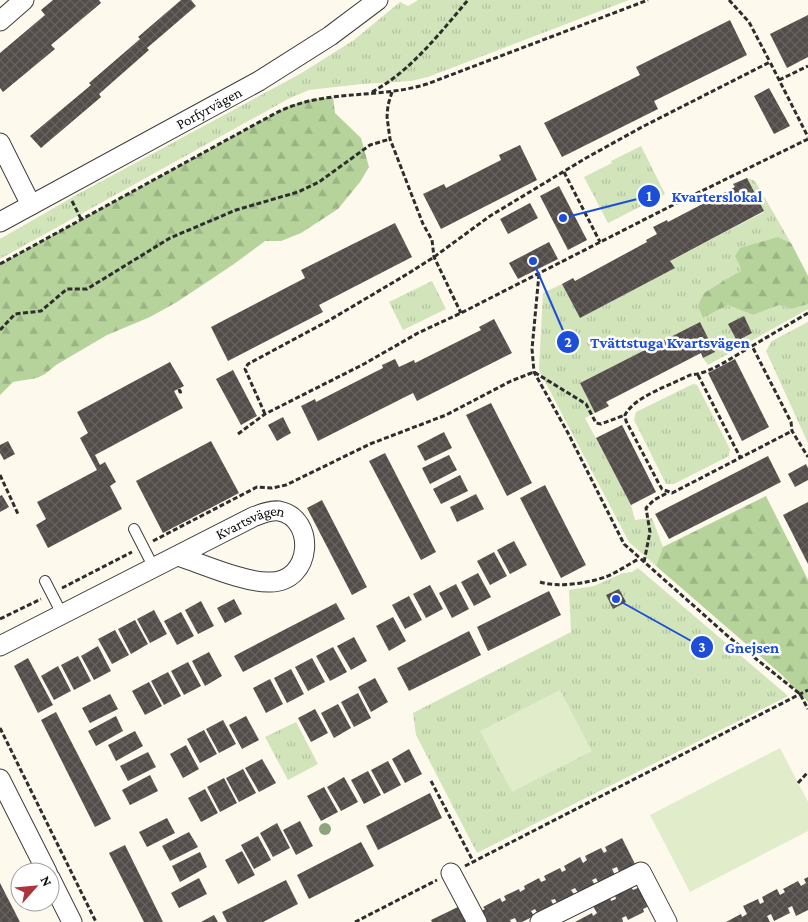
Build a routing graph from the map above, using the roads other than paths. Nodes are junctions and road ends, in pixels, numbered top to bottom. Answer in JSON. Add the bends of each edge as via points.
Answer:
{"nodes":[{"id":1,"x":24,"y":0,"type":"edge"},
{"id":2,"x":378,"y":0,"type":"edge"},
{"id":3,"x":0,"y":21,"type":"edge"},
{"id":4,"x":0,"y":143,"type":"edge"},
{"id":5,"x":31,"y":205,"type":"junction"},
{"id":6,"x":0,"y":222,"type":"edge"},
{"id":7,"x":134,"y":529,"type":"dead end"},
{"id":8,"x":178,"y":556,"type":"junction"},
{"id":9,"x":154,"y":568,"type":"junction"},
{"id":10,"x":45,"y":581,"type":"dead end"},
{"id":11,"x":62,"y":614,"type":"junction"},
{"id":12,"x":0,"y":646,"type":"edge"},
{"id":13,"x":13,"y":775,"type":"edge"},
{"id":14,"x":43,"y":862,"type":"edge"},
{"id":15,"x":451,"y":873,"type":"road end"},
{"id":16,"x":60,"y":898,"type":"edge"},
{"id":17,"x":72,"y":922,"type":"edge"},
{"id":18,"x":477,"y":922,"type":"edge"},
{"id":19,"x":540,"y":922,"type":"edge"},
{"id":20,"x":667,"y":922,"type":"edge"}],
"edges":[{"from":1,"to":3,"type":"street"},
{"from":2,"to":5,"type":"street","name":"Porfyrvägen","via":[[330,36],[259,81]]},
{"from":4,"to":5,"type":"street"},
{"from":5,"to":6,"type":"street","name":"Porfyrvägen"},
{"from":7,"to":9,"type":"lane"},
{"from":8,"to":8,"type":"street","name":"Kvartsvägen","via":[[248,579],[276,582],[301,565],[306,550],[296,521],[288,514],[273,511],[253,517]]},
{"from":8,"to":9,"type":"street","name":"Kvartsvägen"},
{"from":9,"to":11,"type":"street","name":"Kvartsvägen"},
{"from":10,"to":11,"type":"lane"},
{"from":11,"to":12,"type":"street","name":"Kvartsvägen"},
{"from":13,"to":14,"type":"street"},
{"from":15,"to":18,"type":"street"},
{"from":16,"to":17,"type":"street"},
{"from":19,"to":20,"type":"street","via":[[641,872]]}]}
